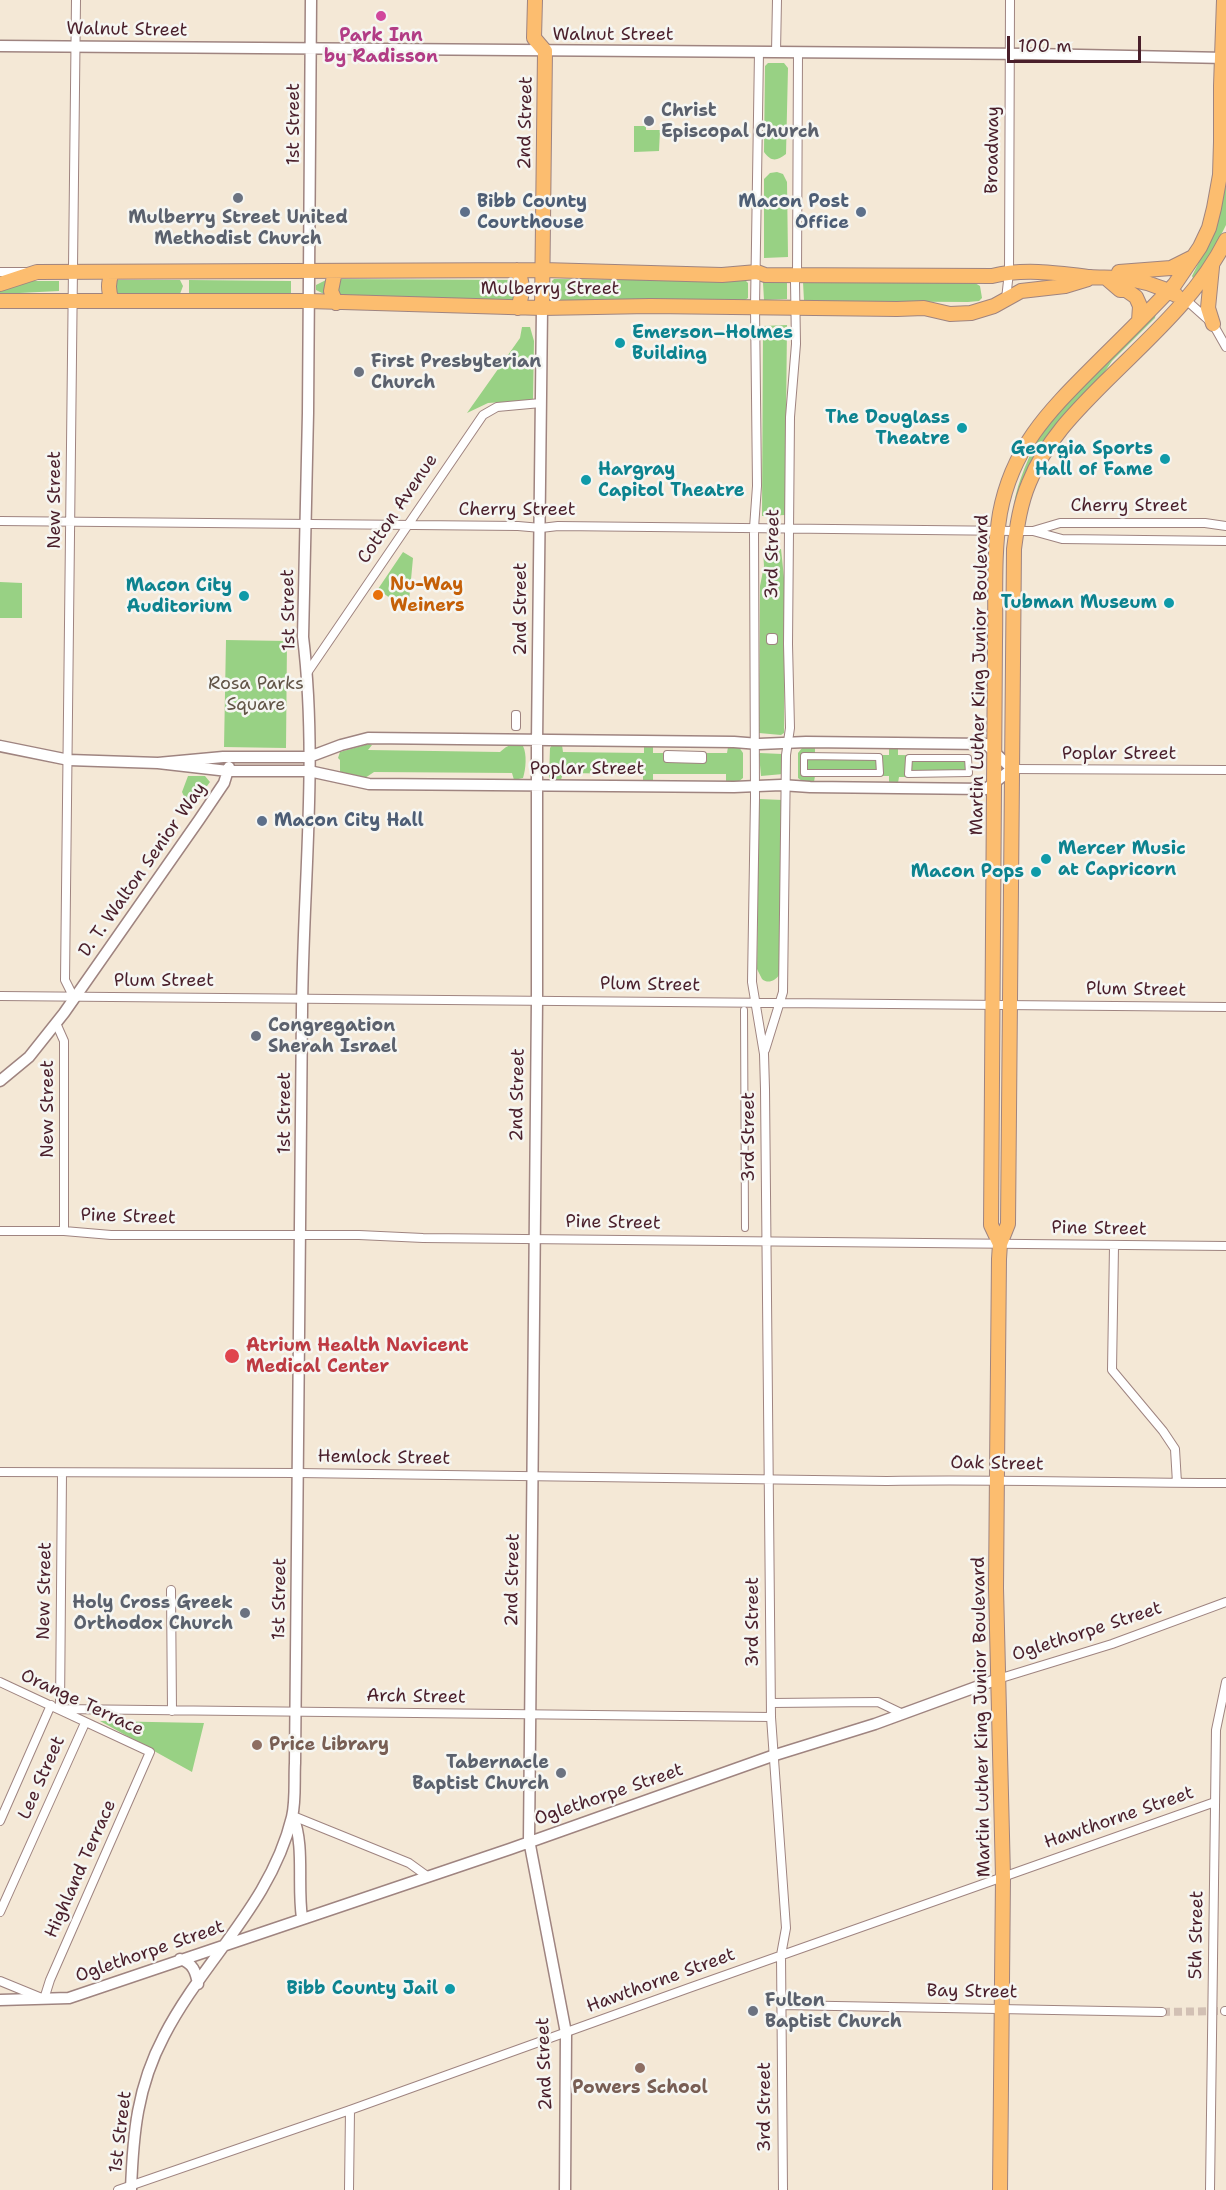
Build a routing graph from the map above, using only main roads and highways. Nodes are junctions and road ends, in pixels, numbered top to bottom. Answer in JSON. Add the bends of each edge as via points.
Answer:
{"nodes":[{"id":1,"x":535,"y":0,"type":"edge"},
{"id":2,"x":1224,"y":0,"type":"edge"},
{"id":3,"x":1224,"y":58,"type":"edge"},
{"id":4,"x":1226,"y":240,"type":"edge"},
{"id":5,"x":1195,"y":256,"type":"junction"},
{"id":6,"x":1213,"y":262,"type":"junction"},
{"id":7,"x":517,"y":270,"type":"junction"},
{"id":8,"x":543,"y":270,"type":"junction"},
{"id":9,"x":335,"y":271,"type":"junction"},
{"id":10,"x":112,"y":272,"type":"junction"},
{"id":11,"x":1099,"y":278,"type":"junction"},
{"id":12,"x":0,"y":284,"type":"edge"},
{"id":13,"x":1168,"y":291,"type":"junction"},
{"id":14,"x":1185,"y":300,"type":"junction"},
{"id":15,"x":0,"y":301,"type":"edge"},
{"id":16,"x":112,"y":301,"type":"junction"},
{"id":17,"x":336,"y":303,"type":"junction"},
{"id":18,"x":518,"y":308,"type":"junction"},
{"id":19,"x":542,"y":308,"type":"junction"},
{"id":20,"x":1139,"y":321,"type":"junction"},
{"id":21,"x":1213,"y":324,"type":"road end"},
{"id":22,"x":1000,"y":1244,"type":"junction"},
{"id":23,"x":1000,"y":2190,"type":"edge"}],
"edges":[{"from":1,"to":8,"type":"main road","name":"2nd Street","via":[[534,38],[545,51]]},
{"from":2,"to":3,"type":"main road","name":"Martin Luther King Junior Boulevard"},
{"from":3,"to":5,"type":"main road","name":"Martin Luther King Junior Boulevard","via":[[1220,175],[1209,228]]},
{"from":4,"to":6,"type":"main road","name":"Martin Luther King Junior Boulevard"},
{"from":5,"to":11,"type":"main road","via":[[1171,268],[1122,270]]},
{"from":5,"to":13,"type":"main road","name":"Martin Luther King Junior Boulevard"},
{"from":6,"to":14,"type":"main road","name":"Martin Luther King Junior Boulevard"},
{"from":6,"to":21,"type":"main road","via":[[1208,299]]},
{"from":7,"to":8,"type":"main road","name":"Mulberry Street"},
{"from":7,"to":9,"type":"main road","name":"Mulberry Street"},
{"from":7,"to":18,"type":"main road","via":[[523,282]]},
{"from":8,"to":11,"type":"main road","name":"Mulberry Street","via":[[722,275],[757,272],[993,276],[1009,272]]},
{"from":8,"to":19,"type":"main road","name":"2nd Street"},
{"from":9,"to":10,"type":"main road","name":"Mulberry Street"},
{"from":9,"to":17,"type":"main road","via":[[331,291]]},
{"from":10,"to":12,"type":"main road","name":"Mulberry Street","via":[[37,272]]},
{"from":10,"to":16,"type":"main road","via":[[108,283]]},
{"from":11,"to":13,"type":"main road","name":"Mulberry Street","via":[[1139,280]]},
{"from":11,"to":19,"type":"main road","name":"Mulberry Street","via":[[1021,291],[983,311],[950,315],[924,308]]},
{"from":11,"to":20,"type":"main road","via":[[1136,297]]},
{"from":13,"to":14,"type":"main road","name":"Mulberry Street"},
{"from":13,"to":20,"type":"main road","name":"Martin Luther King Junior Boulevard"},
{"from":14,"to":22,"type":"main road","name":"Martin Luther King Junior Boulevard","via":[[1055,437],[1029,482],[1019,514],[1014,553],[1008,1224]]},
{"from":15,"to":16,"type":"main road","name":"Mulberry Street"},
{"from":16,"to":17,"type":"main road","name":"Mulberry Street"},
{"from":17,"to":18,"type":"main road","name":"Mulberry Street"},
{"from":18,"to":19,"type":"main road","name":"Mulberry Street"},
{"from":20,"to":22,"type":"main road","name":"Martin Luther King Junior Boulevard","via":[[1033,432],[1008,483],[998,531],[991,1225]]},
{"from":22,"to":23,"type":"main road","name":"Martin Luther King Junior Boulevard"}]}
